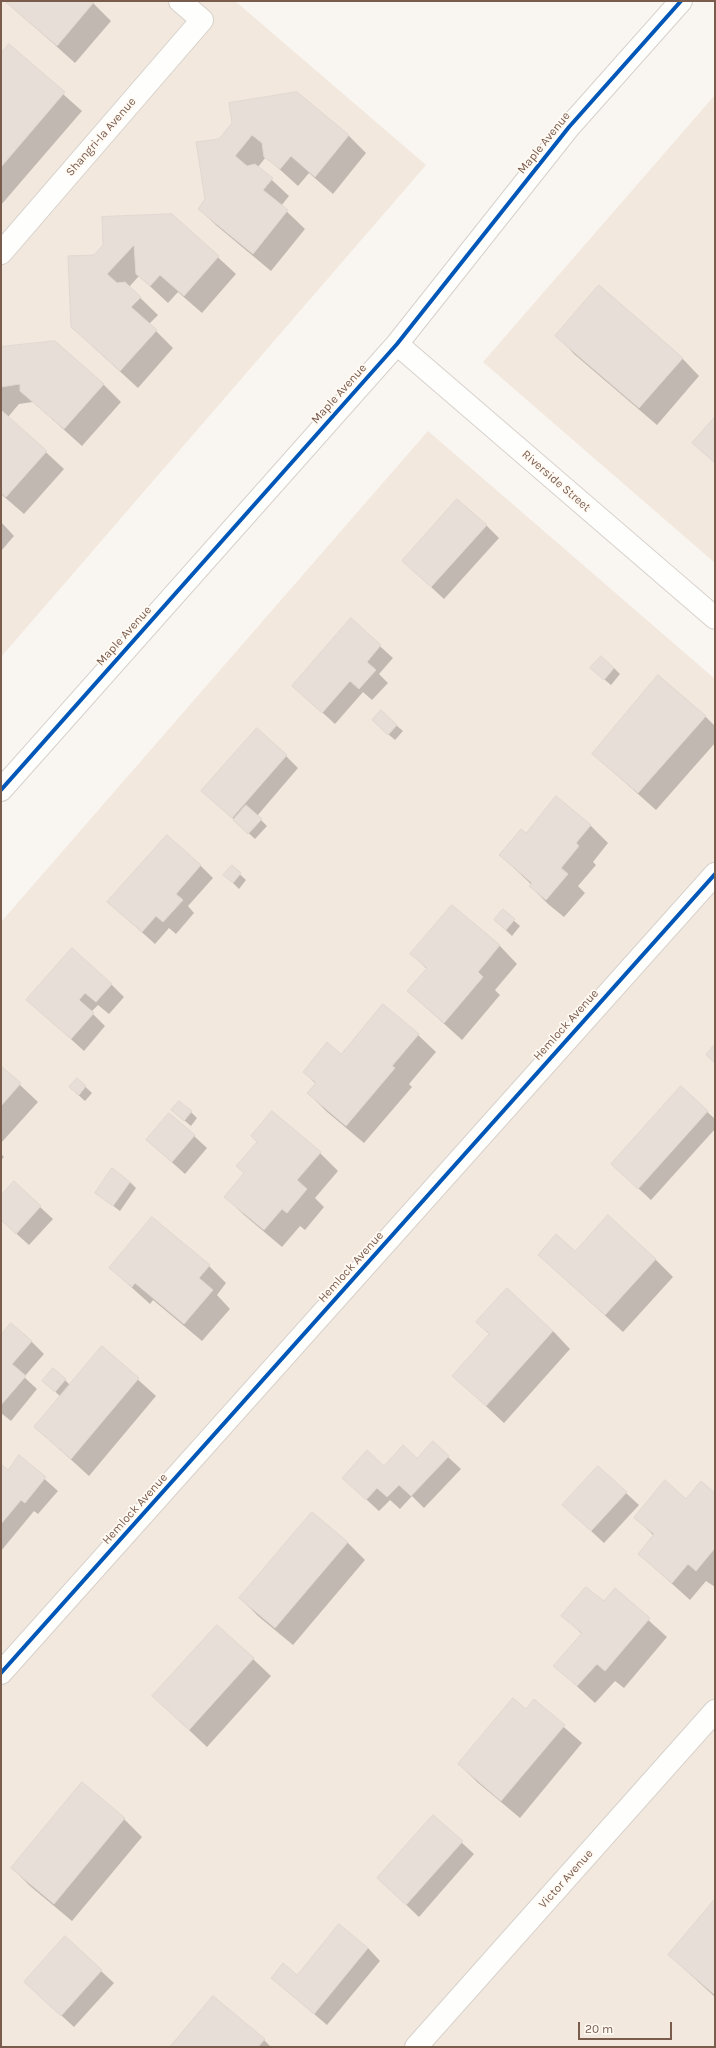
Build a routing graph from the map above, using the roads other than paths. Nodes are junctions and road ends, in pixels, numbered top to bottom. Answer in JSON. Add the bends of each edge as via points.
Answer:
{"nodes":[{"id":1,"x":180,"y":1,"type":"edge"},
{"id":2,"x":680,"y":1,"type":"edge"},
{"id":3,"x":1,"y":253,"type":"edge"},
{"id":4,"x":397,"y":344,"type":"junction"},
{"id":5,"x":715,"y":618,"type":"edge"},
{"id":6,"x":3,"y":785,"type":"edge"},
{"id":7,"x":715,"y":874,"type":"edge"},
{"id":8,"x":1,"y":1673,"type":"edge"},
{"id":9,"x":715,"y":1711,"type":"edge"},
{"id":10,"x":416,"y":2047,"type":"edge"}],
"edges":[{"from":1,"to":3,"type":"street","name":"Shangri-la Avenue","via":[[202,20]]},
{"from":2,"to":4,"type":"street","name":"Maple Avenue","via":[[569,127]]},
{"from":4,"to":5,"type":"street","name":"Riverside Street"},
{"from":4,"to":6,"type":"street","name":"Maple Avenue"},
{"from":7,"to":8,"type":"street","name":"Hemlock Avenue"},
{"from":9,"to":10,"type":"street","name":"Victor Avenue"}]}
